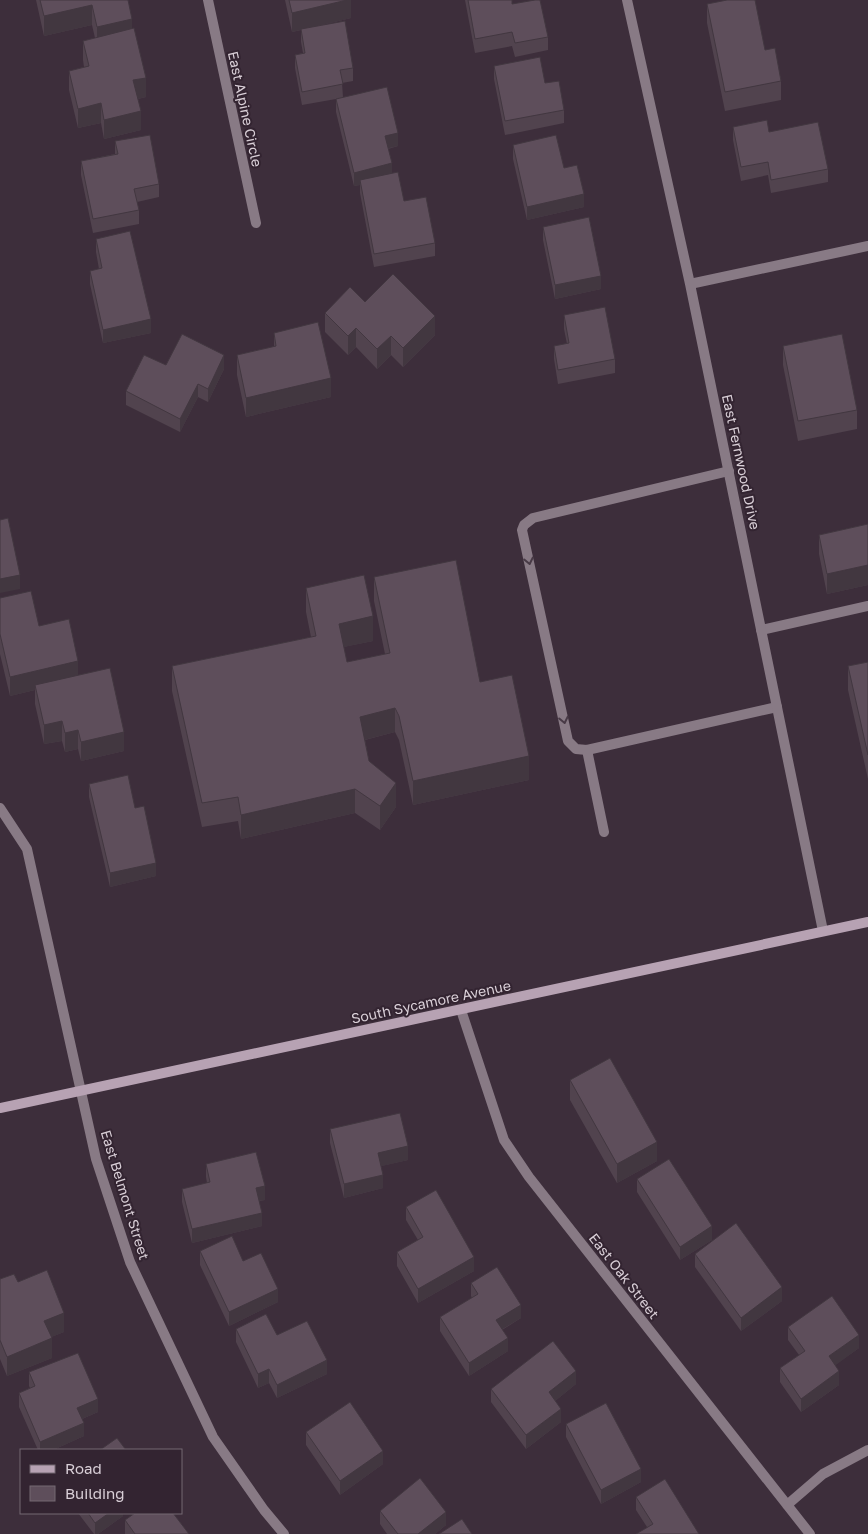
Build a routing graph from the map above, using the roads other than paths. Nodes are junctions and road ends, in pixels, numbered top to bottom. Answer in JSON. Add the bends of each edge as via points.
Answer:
{"nodes":[{"id":1,"x":208,"y":0,"type":"edge"},
{"id":2,"x":627,"y":0,"type":"edge"},
{"id":3,"x":256,"y":224,"type":"dead end"},
{"id":4,"x":868,"y":246,"type":"edge"},
{"id":5,"x":690,"y":284,"type":"junction"},
{"id":6,"x":728,"y":471,"type":"junction"},
{"id":7,"x":868,"y":606,"type":"edge"},
{"id":8,"x":761,"y":630,"type":"junction"},
{"id":9,"x":777,"y":707,"type":"junction"},
{"id":10,"x":587,"y":750,"type":"junction"},
{"id":11,"x":0,"y":808,"type":"edge"},
{"id":12,"x":604,"y":832,"type":"dead end"},
{"id":13,"x":868,"y":922,"type":"edge"},
{"id":14,"x":823,"y":932,"type":"junction"},
{"id":15,"x":461,"y":1010,"type":"junction"},
{"id":16,"x":82,"y":1091,"type":"junction"},
{"id":17,"x":0,"y":1108,"type":"edge"},
{"id":18,"x":868,"y":1450,"type":"edge"},
{"id":19,"x":787,"y":1505,"type":"junction"},
{"id":20,"x":284,"y":1534,"type":"edge"},
{"id":21,"x":810,"y":1534,"type":"edge"}],
"edges":[{"from":1,"to":3,"type":"street","name":"East Alpine Circle"},
{"from":2,"to":5,"type":"street","name":"East Fernwood Drive"},
{"from":4,"to":5,"type":"street"},
{"from":5,"to":6,"type":"street","name":"East Fernwood Drive"},
{"from":6,"to":8,"type":"street","name":"East Fernwood Drive"},
{"from":6,"to":10,"type":"street","one_way":true,"via":[[533,518],[524,525],[522,530],[568,741],[576,749]]},
{"from":7,"to":8,"type":"street"},
{"from":8,"to":9,"type":"street","name":"East Fernwood Drive"},
{"from":9,"to":10,"type":"street"},
{"from":9,"to":14,"type":"street","name":"East Fernwood Drive"},
{"from":10,"to":12,"type":"street"},
{"from":11,"to":16,"type":"street","name":"East Belmont Street","via":[[27,849]]},
{"from":13,"to":14,"type":"main road","name":"South Sycamore Avenue"},
{"from":14,"to":15,"type":"main road","name":"South Sycamore Avenue"},
{"from":15,"to":16,"type":"main road","name":"South Sycamore Avenue"},
{"from":15,"to":19,"type":"street","name":"East Oak Street","via":[[504,1140],[529,1178]]},
{"from":16,"to":17,"type":"main road","name":"South Sycamore Avenue"},
{"from":16,"to":20,"type":"street","name":"East Belmont Street","via":[[96,1158],[130,1262],[213,1437]]},
{"from":18,"to":19,"type":"street","via":[[823,1474]]},
{"from":19,"to":21,"type":"street","name":"East Oak Street"}]}
